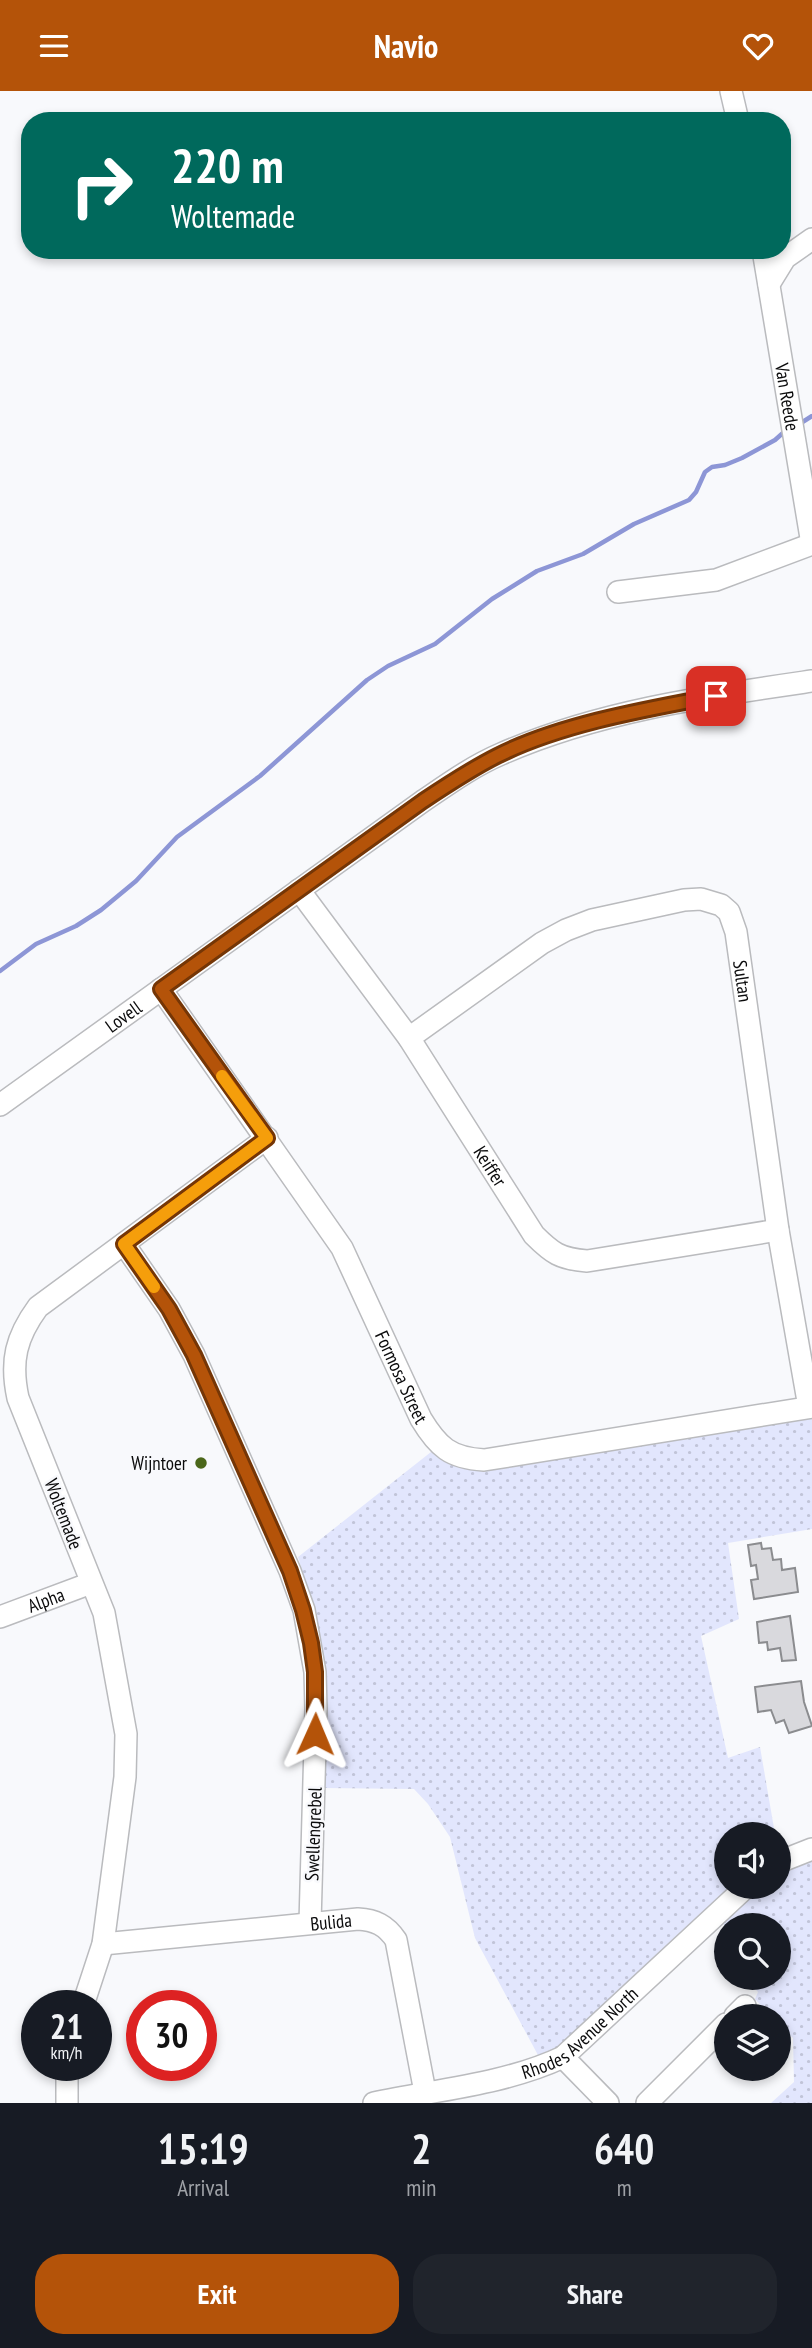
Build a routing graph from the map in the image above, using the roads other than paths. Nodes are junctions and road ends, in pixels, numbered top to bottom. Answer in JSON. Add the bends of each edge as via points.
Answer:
{"nodes":[{"id":1,"x":731,"y":91,"type":"edge"},
{"id":2,"x":736,"y":112,"type":"edge"},
{"id":3,"x":812,"y":239,"type":"edge"},
{"id":4,"x":791,"y":254,"type":"edge"},
{"id":5,"x":765,"y":259,"type":"edge"},
{"id":6,"x":784,"y":259,"type":"edge"},
{"id":7,"x":769,"y":285,"type":"junction"},
{"id":8,"x":812,"y":544,"type":"edge"},
{"id":9,"x":618,"y":592,"type":"dead end"},
{"id":10,"x":812,"y":681,"type":"edge"},
{"id":11,"x":299,"y":890,"type":"junction"},
{"id":12,"x":161,"y":989,"type":"junction"},
{"id":13,"x":409,"y":1038,"type":"junction"},
{"id":14,"x":0,"y":1105,"type":"edge"},
{"id":15,"x":267,"y":1138,"type":"junction"},
{"id":16,"x":778,"y":1230,"type":"junction"},
{"id":17,"x":124,"y":1244,"type":"junction"},
{"id":18,"x":810,"y":1407,"type":"edge"},
{"id":19,"x":91,"y":1583,"type":"junction"},
{"id":20,"x":0,"y":1617,"type":"edge"},
{"id":21,"x":812,"y":1849,"type":"edge"},
{"id":22,"x":791,"y":1857,"type":"edge"},
{"id":23,"x":733,"y":1899,"type":"edge"},
{"id":24,"x":310,"y":1923,"type":"junction"},
{"id":25,"x":103,"y":1944,"type":"junction"},
{"id":26,"x":88,"y":1990,"type":"edge"},
{"id":27,"x":714,"y":2036,"type":"edge"},
{"id":28,"x":563,"y":2057,"type":"junction"},
{"id":29,"x":67,"y":2081,"type":"edge"},
{"id":30,"x":425,"y":2092,"type":"junction"},
{"id":31,"x":67,"y":2103,"type":"edge"},
{"id":32,"x":374,"y":2103,"type":"edge"},
{"id":33,"x":608,"y":2103,"type":"edge"},
{"id":34,"x":647,"y":2103,"type":"edge"}],
"edges":[{"from":1,"to":2,"type":"street"},
{"from":3,"to":4,"type":"street"},
{"from":5,"to":7,"type":"street","name":"Van Reede"},
{"from":6,"to":7,"type":"street"},
{"from":7,"to":8,"type":"street","name":"Van Reede"},
{"from":8,"to":9,"type":"street","via":[[716,580]]},
{"from":10,"to":11,"type":"street","name":"Lovell","via":[[647,709],[579,726],[500,754],[423,801]]},
{"from":11,"to":12,"type":"street","name":"Lovell"},
{"from":11,"to":13,"type":"street","name":"Keiffer"},
{"from":12,"to":14,"type":"street","name":"Lovell"},
{"from":12,"to":15,"type":"street","name":"Formosa Street"},
{"from":13,"to":16,"type":"street","name":"Keiffer","via":[[534,1235],[561,1257],[587,1261]]},
{"from":13,"to":16,"type":"street","name":"Sultan","via":[[566,930],[684,900],[721,905],[729,912],[736,932]]},
{"from":15,"to":17,"type":"street","name":"Woltemade"},
{"from":15,"to":18,"type":"street","name":"Formosa Street","via":[[342,1248],[421,1419],[446,1451],[464,1459],[484,1460]]},
{"from":16,"to":18,"type":"street","name":"Sultan"},
{"from":17,"to":19,"type":"street","name":"Woltemade","via":[[38,1307],[24,1324],[14,1366],[18,1398]]},
{"from":17,"to":24,"type":"street","name":"Swellengrebel","via":[[194,1355],[303,1610],[314,1663],[316,1709]]},
{"from":19,"to":20,"type":"street","name":"Alpha"},
{"from":19,"to":25,"type":"street","name":"Woltemade","via":[[104,1613],[126,1734],[125,1777]]},
{"from":21,"to":22,"type":"street"},
{"from":23,"to":28,"type":"street","name":"Rhodes Avenue North"},
{"from":24,"to":25,"type":"street","name":"Bulida"},
{"from":24,"to":30,"type":"street","name":"Bulida","via":[[358,1919],[390,1930],[396,1940]]},
{"from":25,"to":26,"type":"street","name":"Woltemade"},
{"from":27,"to":34,"type":"street"},
{"from":28,"to":30,"type":"street","name":"Rhodes Avenue North","via":[[515,2074]]},
{"from":28,"to":33,"type":"street"},
{"from":29,"to":31,"type":"street"},
{"from":30,"to":32,"type":"street","name":"Rhodes Avenue North"}]}
